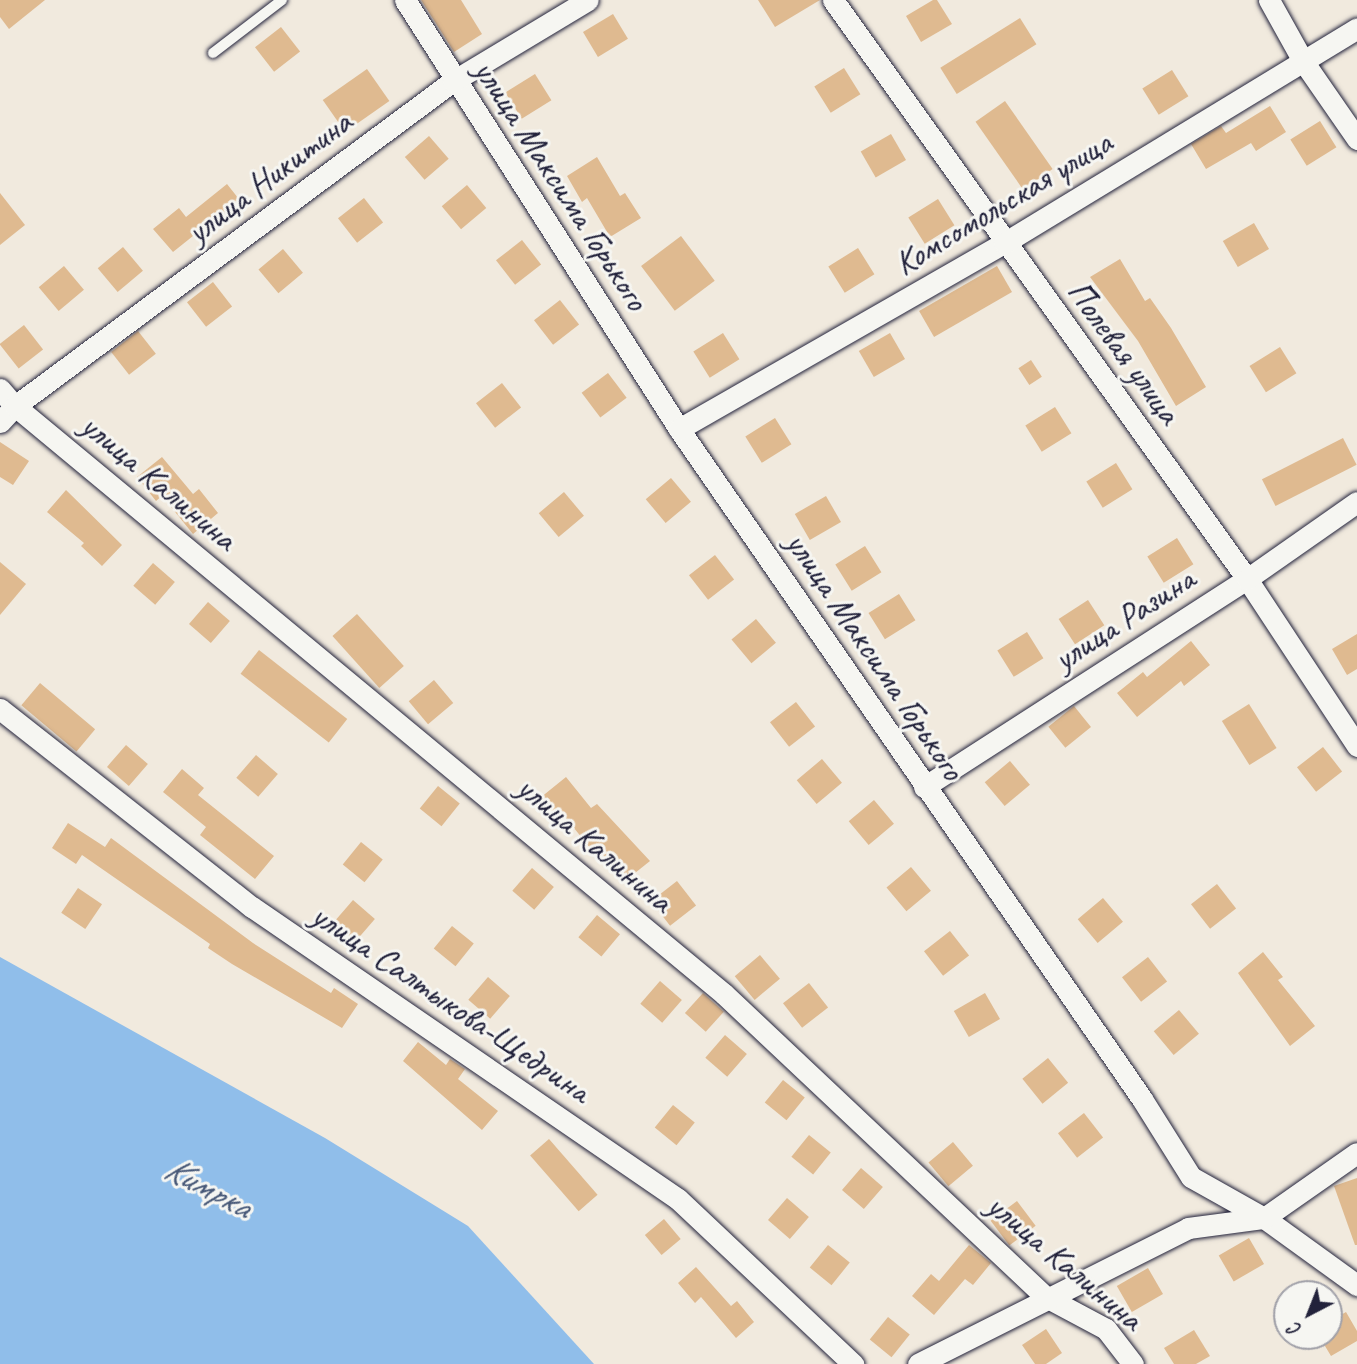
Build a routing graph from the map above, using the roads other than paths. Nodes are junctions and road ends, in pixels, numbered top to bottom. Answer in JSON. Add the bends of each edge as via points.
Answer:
{"nodes":[{"id":1,"x":282,"y":0,"type":"edge"},
{"id":2,"x":405,"y":0,"type":"edge"},
{"id":3,"x":588,"y":0,"type":"edge"},
{"id":4,"x":833,"y":0,"type":"edge"},
{"id":5,"x":1269,"y":0,"type":"edge"},
{"id":6,"x":1357,"y":28,"type":"edge"},
{"id":7,"x":214,"y":53,"type":"dead end"},
{"id":8,"x":1303,"y":61,"type":"junction"},
{"id":9,"x":453,"y":81,"type":"junction"},
{"id":10,"x":1357,"y":139,"type":"edge"},
{"id":11,"x":1004,"y":243,"type":"junction"},
{"id":12,"x":0,"y":389,"type":"edge"},
{"id":13,"x":7,"y":414,"type":"edge"},
{"id":14,"x":679,"y":429,"type":"junction"},
{"id":15,"x":1357,"y":502,"type":"edge"},
{"id":16,"x":1247,"y":579,"type":"junction"},
{"id":17,"x":0,"y":709,"type":"edge"},
{"id":18,"x":1357,"y":746,"type":"edge"},
{"id":19,"x":923,"y":787,"type":"junction"},
{"id":20,"x":1357,"y":1153,"type":"edge"},
{"id":21,"x":1264,"y":1218,"type":"junction"},
{"id":22,"x":1357,"y":1285,"type":"edge"},
{"id":23,"x":1046,"y":1297,"type":"junction"},
{"id":24,"x":853,"y":1364,"type":"edge"},
{"id":25,"x":918,"y":1364,"type":"edge"},
{"id":26,"x":1133,"y":1364,"type":"edge"}],
"edges":[{"from":1,"to":7,"type":"lane"},
{"from":2,"to":9,"type":"street","name":"улица Максима Горького"},
{"from":3,"to":9,"type":"street","name":"улица Никитина"},
{"from":4,"to":11,"type":"street","name":"Полевая улица"},
{"from":5,"to":8,"type":"street"},
{"from":6,"to":8,"type":"street","name":"Комсомольская улица"},
{"from":8,"to":10,"type":"street"},
{"from":8,"to":11,"type":"street","name":"Комсомольская улица"},
{"from":9,"to":13,"type":"street","name":"улица Никитина"},
{"from":9,"to":14,"type":"street","name":"улица Максима Горького"},
{"from":11,"to":14,"type":"street","name":"Комсомольская улица"},
{"from":11,"to":16,"type":"street","name":"Полевая улица"},
{"from":12,"to":13,"type":"street","name":"улица Калинина"},
{"from":13,"to":23,"type":"street","name":"улица Калинина","via":[[724,994]]},
{"from":14,"to":19,"type":"street","name":"улица Максима Горького"},
{"from":15,"to":16,"type":"street","name":"улица Разина"},
{"from":16,"to":18,"type":"street","name":"Полевая улица"},
{"from":16,"to":19,"type":"street","name":"улица Разина"},
{"from":17,"to":24,"type":"street","name":"улица Салтыкова-Щедрина","via":[[252,907],[678,1199]]},
{"from":19,"to":21,"type":"street","name":"улица Максима Горького","via":[[1143,1098],[1191,1177]]},
{"from":20,"to":21,"type":"street"},
{"from":21,"to":22,"type":"street","name":"улица Максима Горького"},
{"from":21,"to":23,"type":"street","via":[[1188,1228]]},
{"from":23,"to":25,"type":"street"},
{"from":23,"to":26,"type":"street","name":"улица Калинина","via":[[1106,1329]]}]}
